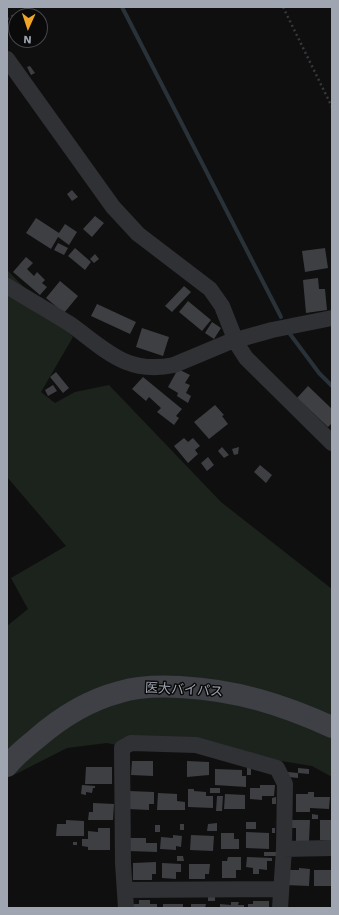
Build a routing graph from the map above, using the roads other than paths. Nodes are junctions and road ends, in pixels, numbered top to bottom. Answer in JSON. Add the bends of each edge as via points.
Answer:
{"nodes":[{"id":1,"x":7,"y":58,"type":"edge"},
{"id":2,"x":7,"y":286,"type":"edge"},
{"id":3,"x":332,"y":318,"type":"edge"},
{"id":4,"x":236,"y":340,"type":"junction"},
{"id":5,"x":332,"y":443,"type":"edge"},
{"id":6,"x":332,"y":727,"type":"edge"},
{"id":7,"x":7,"y":766,"type":"edge"},
{"id":8,"x":332,"y":848,"type":"edge"},
{"id":9,"x":284,"y":849,"type":"junction"},
{"id":10,"x":281,"y":889,"type":"junction"},
{"id":11,"x":125,"y":890,"type":"junction"},
{"id":12,"x":126,"y":908,"type":"edge"},
{"id":13,"x":280,"y":908,"type":"edge"}],
"edges":[{"from":1,"to":4,"type":"street","via":[[113,207],[138,234],[210,289],[227,315]]},
{"from":2,"to":4,"type":"street","via":[[70,324],[110,355],[137,365],[174,365]]},
{"from":3,"to":4,"type":"street"},
{"from":4,"to":5,"type":"street","via":[[246,358]]},
{"from":6,"to":7,"type":"main road","name":"医大バイパス","via":[[274,703],[226,691],[174,687],[135,688],[106,696],[74,711],[42,733]]},
{"from":8,"to":9,"type":"street"},
{"from":9,"to":10,"type":"street"},
{"from":9,"to":11,"type":"street","via":[[285,784],[277,768],[196,745],[131,743],[122,748],[122,863]]},
{"from":10,"to":11,"type":"street"},
{"from":10,"to":13,"type":"street"},
{"from":11,"to":12,"type":"street"}]}
